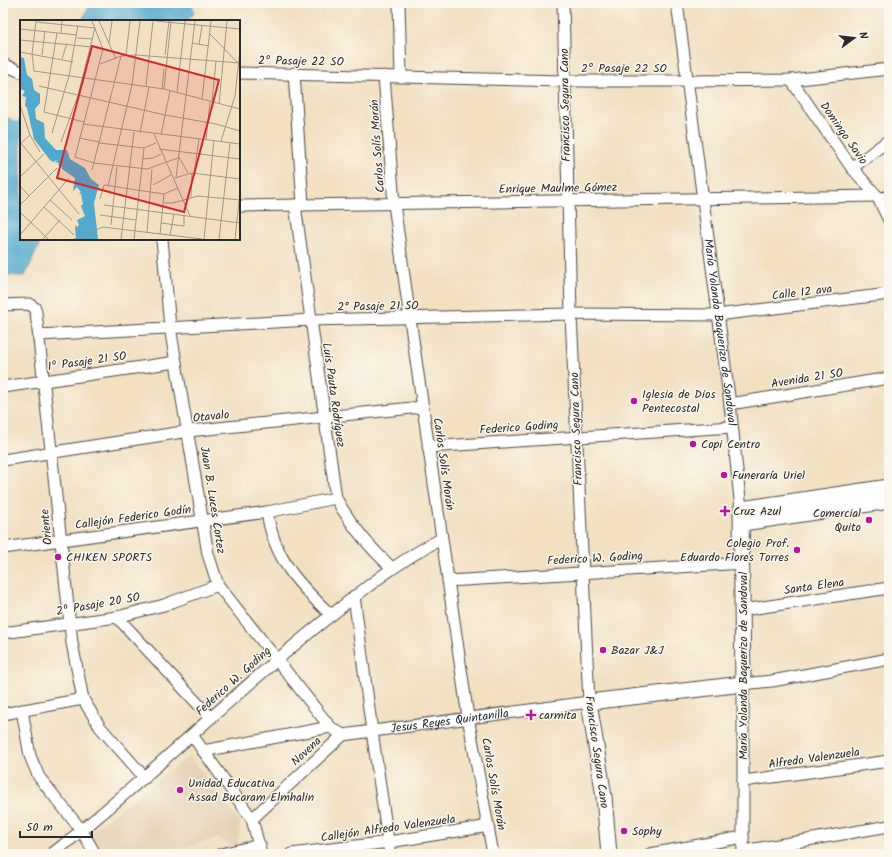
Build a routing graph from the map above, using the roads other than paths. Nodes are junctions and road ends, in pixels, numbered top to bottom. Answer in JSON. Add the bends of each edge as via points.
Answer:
{"nodes":[{"id":1,"x":399,"y":3,"type":"edge"},
{"id":2,"x":563,"y":3,"type":"edge"},
{"id":3,"x":678,"y":3,"type":"edge"},
{"id":4,"x":3,"y":64,"type":"edge"},
{"id":5,"x":889,"y":69,"type":"edge"},
{"id":6,"x":20,"y":72,"type":"edge"},
{"id":7,"x":240,"y":73,"type":"edge"},
{"id":8,"x":294,"y":73,"type":"junction"},
{"id":9,"x":384,"y":76,"type":"junction"},
{"id":10,"x":401,"y":76,"type":"junction"},
{"id":11,"x":791,"y":80,"type":"junction"},
{"id":12,"x":564,"y":81,"type":"junction"},
{"id":13,"x":687,"y":81,"type":"junction"},
{"id":14,"x":889,"y":140,"type":"edge"},
{"id":15,"x":852,"y":168,"type":"junction"},
{"id":16,"x":889,"y":194,"type":"edge"},
{"id":17,"x":877,"y":196,"type":"junction"},
{"id":18,"x":703,"y":199,"type":"junction"},
{"id":19,"x":567,"y":201,"type":"junction"},
{"id":20,"x":394,"y":204,"type":"junction"},
{"id":21,"x":299,"y":205,"type":"junction"},
{"id":22,"x":240,"y":206,"type":"edge"},
{"id":23,"x":889,"y":220,"type":"edge"},
{"id":24,"x":162,"y":240,"type":"edge"},
{"id":25,"x":889,"y":294,"type":"edge"},
{"id":26,"x":3,"y":305,"type":"edge"},
{"id":27,"x":571,"y":314,"type":"junction"},
{"id":28,"x":717,"y":315,"type":"junction"},
{"id":29,"x":410,"y":319,"type":"junction"},
{"id":30,"x":311,"y":320,"type":"junction"},
{"id":31,"x":170,"y":327,"type":"junction"},
{"id":32,"x":39,"y":336,"type":"junction"},
{"id":33,"x":176,"y":362,"type":"junction"},
{"id":34,"x":889,"y":378,"type":"edge"},
{"id":35,"x":44,"y":381,"type":"junction"},
{"id":36,"x":3,"y":387,"type":"edge"},
{"id":37,"x":730,"y":404,"type":"junction"},
{"id":38,"x":422,"y":407,"type":"junction"},
{"id":39,"x":324,"y":416,"type":"junction"},
{"id":40,"x":732,"y":427,"type":"junction"},
{"id":41,"x":189,"y":431,"type":"junction"},
{"id":42,"x":577,"y":436,"type":"junction"},
{"id":43,"x":428,"y":447,"type":"junction"},
{"id":44,"x":51,"y":453,"type":"junction"},
{"id":45,"x":3,"y":460,"type":"edge"},
{"id":46,"x":889,"y":487,"type":"edge"},
{"id":47,"x":336,"y":498,"type":"junction"},
{"id":48,"x":889,"y":500,"type":"edge"},
{"id":49,"x":267,"y":512,"type":"junction"},
{"id":50,"x":742,"y":516,"type":"junction"},
{"id":51,"x":202,"y":521,"type":"junction"},
{"id":52,"x":441,"y":539,"type":"junction"},
{"id":53,"x":61,"y":540,"type":"junction"},
{"id":54,"x":3,"y":548,"type":"edge"},
{"id":55,"x":743,"y":563,"type":"junction"},
{"id":56,"x":392,"y":568,"type":"junction"},
{"id":57,"x":582,"y":572,"type":"junction"},
{"id":58,"x":448,"y":581,"type":"junction"},
{"id":59,"x":218,"y":585,"type":"junction"},
{"id":60,"x":889,"y":588,"type":"edge"},
{"id":61,"x":354,"y":596,"type":"junction"},
{"id":62,"x":744,"y":610,"type":"junction"},
{"id":63,"x":331,"y":615,"type":"junction"},
{"id":64,"x":117,"y":617,"type":"junction"},
{"id":65,"x":70,"y":623,"type":"junction"},
{"id":66,"x":3,"y":633,"type":"edge"},
{"id":67,"x":276,"y":659,"type":"junction"},
{"id":68,"x":889,"y":659,"type":"edge"},
{"id":69,"x":743,"y":684,"type":"junction"},
{"id":70,"x":83,"y":699,"type":"junction"},
{"id":71,"x":590,"y":702,"type":"junction"},
{"id":72,"x":22,"y":710,"type":"junction"},
{"id":73,"x":3,"y":714,"type":"edge"},
{"id":74,"x":468,"y":717,"type":"junction"},
{"id":75,"x":211,"y":718,"type":"junction"},
{"id":76,"x":330,"y":727,"type":"junction"},
{"id":77,"x":372,"y":731,"type":"junction"},
{"id":78,"x":192,"y":735,"type":"junction"},
{"id":79,"x":343,"y":735,"type":"junction"},
{"id":80,"x":203,"y":752,"type":"junction"},
{"id":81,"x":889,"y":761,"type":"edge"},
{"id":82,"x":145,"y":778,"type":"junction"},
{"id":83,"x":743,"y":781,"type":"junction"},
{"id":84,"x":252,"y":820,"type":"junction"},
{"id":85,"x":489,"y":826,"type":"junction"},
{"id":86,"x":889,"y":826,"type":"edge"},
{"id":87,"x":82,"y":831,"type":"junction"},
{"id":88,"x":743,"y":837,"type":"junction"},
{"id":89,"x":388,"y":842,"type":"junction"},
{"id":90,"x":260,"y":849,"type":"edge"},
{"id":91,"x":743,"y":852,"type":"edge"},
{"id":92,"x":52,"y":854,"type":"edge"},
{"id":93,"x":95,"y":854,"type":"edge"},
{"id":94,"x":221,"y":854,"type":"edge"},
{"id":95,"x":290,"y":854,"type":"edge"},
{"id":96,"x":390,"y":854,"type":"edge"},
{"id":97,"x":493,"y":854,"type":"edge"},
{"id":98,"x":610,"y":854,"type":"edge"},
{"id":99,"x":650,"y":854,"type":"edge"}],
"edges":[{"from":1,"to":10,"type":"street"},
{"from":2,"to":12,"type":"street","name":"Francisco Segura Cano"},
{"from":3,"to":13,"type":"street","name":"María Yolanda Baquerizo de Sandoval"},
{"from":4,"to":6,"type":"street"},
{"from":5,"to":11,"type":"street","name":"2º Pasaje 22 SO"},
{"from":7,"to":8,"type":"street","name":"2º Pasaje 22 SO"},
{"from":8,"to":9,"type":"street","name":"2º Pasaje 22 SO"},
{"from":8,"to":21,"type":"street","name":"Luis Pauta Rodríguez"},
{"from":9,"to":10,"type":"street","name":"2º Pasaje 22 SO"},
{"from":9,"to":20,"type":"street","name":"Carlos Solís Morán"},
{"from":10,"to":12,"type":"street","name":"2º Pasaje 22 SO"},
{"from":11,"to":13,"type":"street","name":"2º Pasaje 22 SO"},
{"from":11,"to":15,"type":"street","name":"Domingo Savio"},
{"from":12,"to":13,"type":"street","name":"2º Pasaje 22 SO"},
{"from":12,"to":19,"type":"street","name":"Francisco Segura Cano"},
{"from":13,"to":18,"type":"street","name":"María Yolanda Baquerizo de Sandoval"},
{"from":14,"to":15,"type":"street"},
{"from":15,"to":17,"type":"street","name":"Domingo Savio"},
{"from":16,"to":17,"type":"lane"},
{"from":17,"to":18,"type":"street","name":"Enrique Maulme Gómez"},
{"from":17,"to":23,"type":"street","name":"Domingo Savio"},
{"from":18,"to":19,"type":"street","name":"Enrique Maulme Gómez"},
{"from":18,"to":28,"type":"street","name":"María Yolanda Baquerizo de Sandoval"},
{"from":19,"to":20,"type":"street","name":"Enrique Maulme Gómez"},
{"from":19,"to":27,"type":"street","name":"Francisco Segura Cano"},
{"from":20,"to":21,"type":"street","name":"Enrique Maulme Gómez"},
{"from":20,"to":29,"type":"street","name":"Carlos Solís Morán"},
{"from":21,"to":22,"type":"street","name":"Enrique Maulme Gómez"},
{"from":21,"to":30,"type":"street","name":"Luis Pauta Rodríguez"},
{"from":24,"to":31,"type":"street","name":"Juan B. Luces Cortez"},
{"from":25,"to":28,"type":"street","name":"Calle 12 ava"},
{"from":26,"to":32,"type":"street","name":"Oriente","via":[[32,306],[36,312]]},
{"from":27,"to":28,"type":"street","name":"2° Pasaje 21 SO"},
{"from":27,"to":29,"type":"street","name":"2° Pasaje 21 SO"},
{"from":27,"to":42,"type":"street","name":"Francisco Segura Cano"},
{"from":28,"to":37,"type":"street","name":"María Yolanda Baquerizo de Sandoval"},
{"from":29,"to":30,"type":"street","name":"2° Pasaje 21 SO"},
{"from":29,"to":38,"type":"street","name":"Carlos Solís Morán"},
{"from":30,"to":31,"type":"street","name":"2° Pasaje 21 SO"},
{"from":30,"to":39,"type":"street","name":"Luis Pauta Rodríguez"},
{"from":31,"to":32,"type":"street","name":"2° Pasaje 21 SO"},
{"from":31,"to":33,"type":"street","name":"Juan B. Luces Cortez"},
{"from":32,"to":35,"type":"street","name":"Oriente"},
{"from":33,"to":35,"type":"street","name":"1º Pasaje 21 SO"},
{"from":33,"to":41,"type":"street","name":"Juan B. Luces Cortez"},
{"from":34,"to":37,"type":"street","name":"Avenida 21 SO"},
{"from":35,"to":36,"type":"street","name":"1º Pasaje 21 SO"},
{"from":35,"to":44,"type":"street","name":"Oriente"},
{"from":37,"to":40,"type":"street","name":"María Yolanda Baquerizo de Sandoval"},
{"from":38,"to":39,"type":"street","name":"Otavalo"},
{"from":38,"to":43,"type":"street","name":"Carlos Solís Morán"},
{"from":39,"to":41,"type":"street","name":"Otavalo"},
{"from":39,"to":47,"type":"street","name":"Luis Pauta Rodríguez"},
{"from":40,"to":42,"type":"street","name":"Federico Goding"},
{"from":40,"to":50,"type":"street","name":"María Yolanda Baquerizo de Sandoval"},
{"from":41,"to":44,"type":"street","name":"Otavalo"},
{"from":41,"to":51,"type":"street","name":"Juan B. Luces Cortez"},
{"from":42,"to":43,"type":"street","name":"Federico Goding"},
{"from":42,"to":57,"type":"street","name":"Francisco Segura Cano"},
{"from":43,"to":52,"type":"street","name":"Carlos Solís Morán"},
{"from":44,"to":45,"type":"street","name":"Otavalo"},
{"from":44,"to":53,"type":"street","name":"Oriente"},
{"from":46,"to":50,"type":"street"},
{"from":47,"to":49,"type":"street","name":"Callejón Federico Godín"},
{"from":47,"to":56,"type":"street","name":"Luis Pauta Rodríguez","via":[[358,533]]},
{"from":48,"to":50,"type":"street"},
{"from":49,"to":51,"type":"street","name":"Callejón Federico Godín"},
{"from":49,"to":63,"type":"street","via":[[270,531],[288,571]]},
{"from":50,"to":55,"type":"street","name":"María Yolanda Baquerizo de Sandoval"},
{"from":51,"to":53,"type":"street","name":"Callejón Federico Godín"},
{"from":51,"to":59,"type":"street","name":"Juan B. Luces Cortez","via":[[208,554]]},
{"from":52,"to":56,"type":"street","name":"Federico W. Goding","via":[[416,551]]},
{"from":52,"to":58,"type":"street","name":"Carlos Solís Morán"},
{"from":53,"to":54,"type":"street","name":"Callejón Federico Godín"},
{"from":53,"to":65,"type":"street","name":"Oriente"},
{"from":55,"to":57,"type":"street","name":"Federico W. Goding"},
{"from":55,"to":62,"type":"street","name":"María Yolanda Baquerizo de Sandoval"},
{"from":56,"to":61,"type":"street","name":"Federico W. Goding"},
{"from":57,"to":58,"type":"street","name":"Federico W. Goding"},
{"from":57,"to":71,"type":"street","name":"Francisco Segura Cano"},
{"from":58,"to":74,"type":"street","name":"Carlos Solís Morán"},
{"from":59,"to":64,"type":"street","name":"2º Pasaje 20 SO","via":[[164,605]]},
{"from":59,"to":67,"type":"street","name":"Juan B. Luces Cortez"},
{"from":60,"to":62,"type":"street","name":"Santa Elena"},
{"from":61,"to":63,"type":"street","name":"Federico W. Goding"},
{"from":61,"to":77,"type":"street"},
{"from":62,"to":69,"type":"street","name":"María Yolanda Baquerizo de Sandoval"},
{"from":63,"to":67,"type":"street","name":"Federico W. Goding"},
{"from":64,"to":65,"type":"street","name":"2º Pasaje 20 SO"},
{"from":64,"to":75,"type":"street"},
{"from":65,"to":66,"type":"street","name":"2º Pasaje 20 SO"},
{"from":65,"to":70,"type":"street","name":"Oriente"},
{"from":67,"to":75,"type":"street","name":"Federico W. Goding"},
{"from":67,"to":76,"type":"street","name":"Juan B. Luces Cortez"},
{"from":68,"to":69,"type":"street","name":"Jesus Reyes Quintanilla","via":[[772,682]]},
{"from":69,"to":71,"type":"street","name":"Jesus Reyes Quintanilla"},
{"from":69,"to":83,"type":"street","name":"María Yolanda Baquerizo de Sandoval"},
{"from":70,"to":72,"type":"street"},
{"from":70,"to":82,"type":"street","name":"Oriente","via":[[100,728]]},
{"from":71,"to":74,"type":"street","name":"Jesus Reyes Quintanilla"},
{"from":71,"to":98,"type":"street","name":"Francisco Segura Cano"},
{"from":72,"to":73,"type":"street"},
{"from":72,"to":87,"type":"street","via":[[30,756],[39,777]]},
{"from":74,"to":77,"type":"street","name":"Jesus Reyes Quintanilla"},
{"from":74,"to":85,"type":"street","name":"Carlos Solís Morán"},
{"from":75,"to":78,"type":"street","name":"Federico W. Goding"},
{"from":76,"to":79,"type":"street"},
{"from":76,"to":80,"type":"street"},
{"from":77,"to":79,"type":"street","name":"Jesus Reyes Quintanilla"},
{"from":77,"to":89,"type":"street"},
{"from":78,"to":80,"type":"street"},
{"from":78,"to":82,"type":"street","name":"Federico W. Goding"},
{"from":79,"to":84,"type":"street","name":"Novena"},
{"from":80,"to":84,"type":"street"},
{"from":81,"to":83,"type":"street","name":"Alfredo Valenzuela"},
{"from":82,"to":87,"type":"street","name":"Federico W. Goding"},
{"from":83,"to":88,"type":"street","name":"María Yolanda Baquerizo de Sandoval"},
{"from":84,"to":90,"type":"street"},
{"from":85,"to":89,"type":"street","name":"Callejón Alfredo Valenzuela"},
{"from":85,"to":97,"type":"street","name":"Carlos Solís Morán"},
{"from":86,"to":91,"type":"street"},
{"from":87,"to":92,"type":"street","name":"Federico W. Goding"},
{"from":87,"to":93,"type":"street"},
{"from":88,"to":91,"type":"street","name":"María Yolanda Baquerizo de Sandoval"},
{"from":88,"to":99,"type":"street"},
{"from":89,"to":95,"type":"street","name":"Callejón Alfredo Valenzuela"},
{"from":89,"to":96,"type":"street"},
{"from":90,"to":94,"type":"street"}]}
